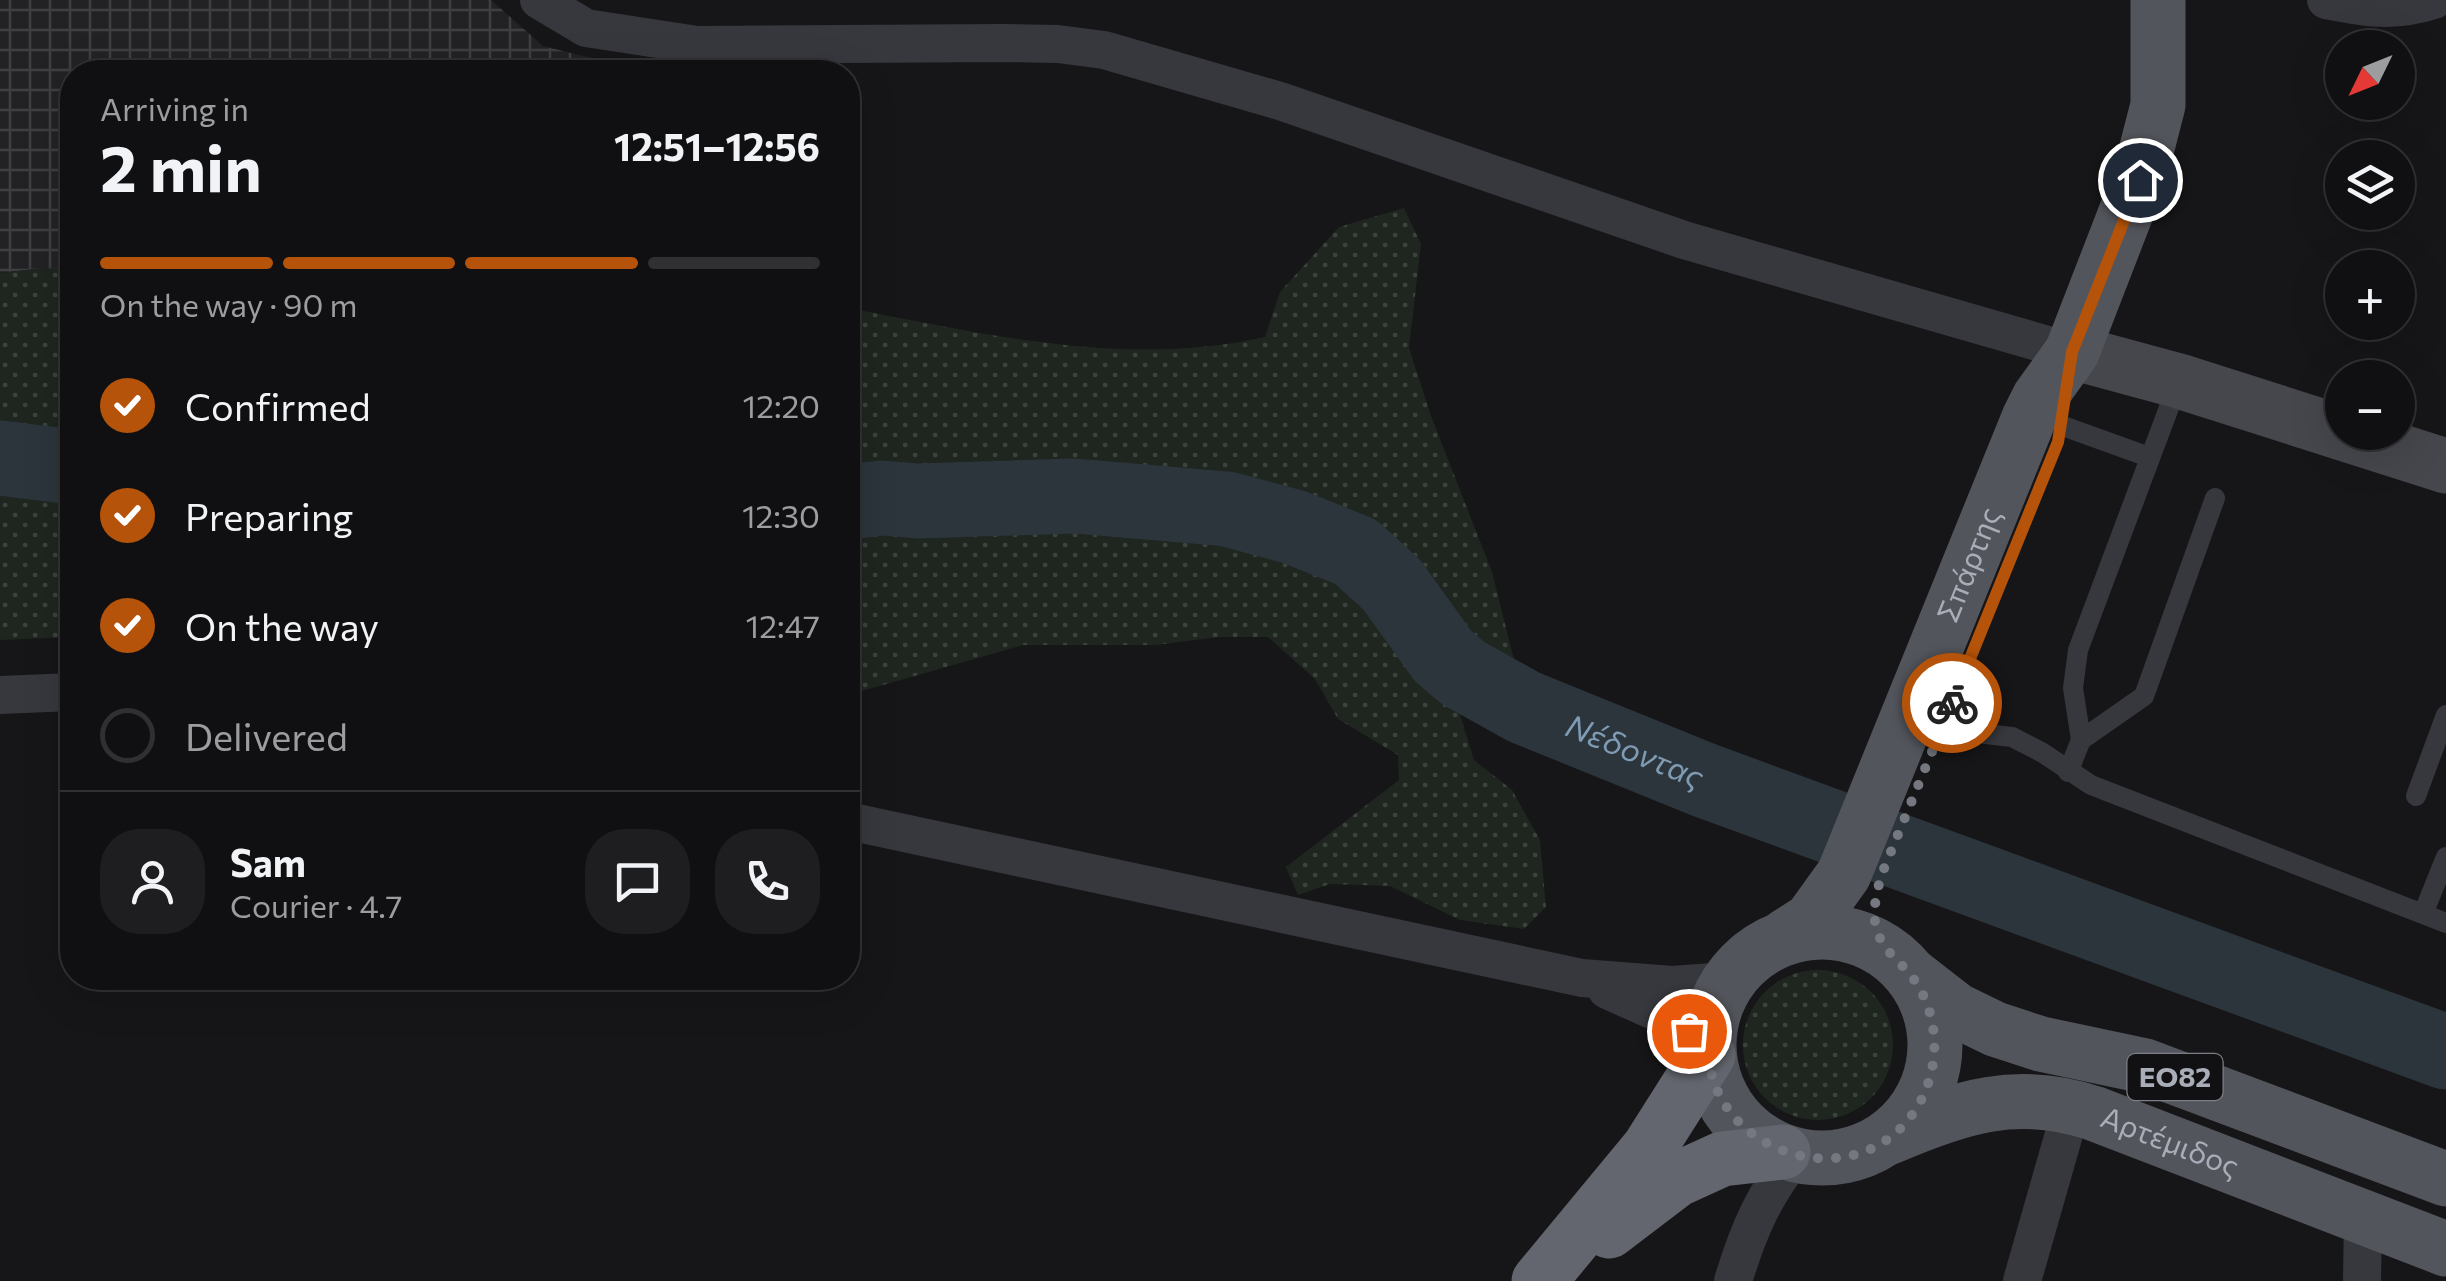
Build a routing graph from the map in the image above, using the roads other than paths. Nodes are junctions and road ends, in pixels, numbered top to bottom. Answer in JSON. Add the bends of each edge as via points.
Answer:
{"nodes":[{"id":1,"x":539,"y":0,"type":"edge"},
{"id":2,"x":2158,"y":0,"type":"edge"},
{"id":3,"x":2326,"y":0,"type":"edge"},
{"id":4,"x":2434,"y":0,"type":"edge"},
{"id":5,"x":2072,"y":352,"type":"junction"},
{"id":6,"x":2179,"y":381,"type":"junction"},
{"id":7,"x":2063,"y":426,"type":"junction"},
{"id":8,"x":2149,"y":457,"type":"junction"},
{"id":9,"x":2446,"y":466,"type":"edge"},
{"id":10,"x":2215,"y":498,"type":"dead end"},
{"id":11,"x":60,"y":692,"type":"edge"},
{"id":12,"x":0,"y":695,"type":"edge"},
{"id":13,"x":2446,"y":714,"type":"edge"},
{"id":14,"x":1942,"y":728,"type":"junction"},
{"id":15,"x":2081,"y":740,"type":"junction"},
{"id":16,"x":2068,"y":772,"type":"junction"},
{"id":17,"x":1902,"y":777,"type":"junction"},
{"id":18,"x":2416,"y":796,"type":"dead end"},
{"id":19,"x":860,"y":824,"type":"edge"},
{"id":20,"x":2446,"y":857,"type":"edge"},
{"id":21,"x":1860,"y":886,"type":"junction"},
{"id":22,"x":2424,"y":914,"type":"junction"},
{"id":23,"x":2446,"y":922,"type":"edge"},
{"id":24,"x":1786,"y":936,"type":"junction"},
{"id":25,"x":1898,"y":963,"type":"junction"},
{"id":26,"x":1582,"y":978,"type":"junction"},
{"id":27,"x":1728,"y":980,"type":"junction"},
{"id":28,"x":1708,"y":1049,"type":"junction"},
{"id":29,"x":2072,"y":1106,"type":"junction"},
{"id":30,"x":1890,"y":1137,"type":"junction"},
{"id":31,"x":1789,"y":1154,"type":"junction"},
{"id":32,"x":2446,"y":1180,"type":"edge"},
{"id":33,"x":2363,"y":1217,"type":"junction"},
{"id":34,"x":2446,"y":1249,"type":"edge"},
{"id":35,"x":1541,"y":1281,"type":"edge"},
{"id":36,"x":1733,"y":1281,"type":"edge"},
{"id":37,"x":2022,"y":1281,"type":"edge"},
{"id":38,"x":2362,"y":1281,"type":"edge"}],
"edges":[{"from":1,"to":5,"type":"street","via":[[586,28],[697,45],[1002,43],[1104,50],[1280,101],[1684,240]]},
{"from":2,"to":5,"type":"main road","name":"Σπάρτης","number":"ΕΟ82","via":[[2158,105],[2140,180]]},
{"from":3,"to":4,"type":"street","via":[[2405,9]]},
{"from":5,"to":6,"type":"street"},
{"from":5,"to":7,"type":"main road","name":"Σπάρτης","number":"ΕΟ82"},
{"from":5,"to":17,"type":"main road","name":"Σπάρτης","number":"ΕΟ82","via":[[2029,418]]},
{"from":6,"to":8,"type":"lane"},
{"from":6,"to":9,"type":"street"},
{"from":7,"to":8,"type":"lane"},
{"from":7,"to":14,"type":"main road","name":"Σπάρτης","number":"ΕΟ82"},
{"from":8,"to":15,"type":"lane","via":[[2078,650],[2073,688]]},
{"from":10,"to":15,"type":"lane","via":[[2144,696]]},
{"from":11,"to":12,"type":"street"},
{"from":13,"to":18,"type":"lane"},
{"from":14,"to":16,"type":"lane","via":[[2012,738]]},
{"from":14,"to":17,"type":"main road","name":"Σπάρτης","number":"ΕΟ82"},
{"from":15,"to":16,"type":"lane"},
{"from":16,"to":22,"type":"lane"},
{"from":17,"to":21,"type":"main road","name":"Σπάρτης","number":"ΕΟ82","via":[[1883,871]]},
{"from":19,"to":26,"type":"street"},
{"from":20,"to":22,"type":"lane"},
{"from":21,"to":24,"type":"main road","name":"Σπάρτης","number":"ΕΟ82"},
{"from":21,"to":25,"type":"main road","name":"Σπάρτης","number":"ΕΟ82","via":[[1876,930]]},
{"from":22,"to":23,"type":"lane"},
{"from":24,"to":25,"type":"main road","number":"ΕΟ82","via":[[1825,931],[1859,938]]},
{"from":24,"to":27,"type":"main road","number":"ΕΟ82","via":[[1755,952]]},
{"from":25,"to":30,"type":"main road","number":"ΕΟ82","via":[[1925,998],[1935,1054],[1914,1112]]},
{"from":25,"to":32,"type":"main road","name":"Αρτέμιδος","number":"ΕΟ82","via":[[1956,1010],[1995,1029],[2161,1072]]},
{"from":26,"to":27,"type":"street","via":[[1672,985]]},
{"from":26,"to":28,"type":"street","via":[[1670,1018]]},
{"from":27,"to":28,"type":"main road","number":"ΕΟ82","via":[[1712,1014]]},
{"from":28,"to":31,"type":"main road","via":[[1730,1112],[1754,1137]]},
{"from":28,"to":35,"type":"highway","via":[[1672,1117]]},
{"from":29,"to":30,"type":"main road","name":"Αρτέμιδος","number":"ΕΟ82","via":[[2004,1102],[1938,1116]]},
{"from":29,"to":33,"type":"main road","name":"Αρτέμιδος","number":"ΕΟ82"},
{"from":29,"to":37,"type":"street"},
{"from":30,"to":31,"type":"main road","number":"ΕΟ82","via":[[1844,1157]]},
{"from":31,"to":35,"type":"highway","via":[[1722,1159],[1676,1180]]},
{"from":31,"to":36,"type":"street","via":[[1750,1225]]},
{"from":33,"to":34,"type":"main road","name":"Αρτέμιδος","number":"ΕΟ82"},
{"from":33,"to":38,"type":"street"}]}
